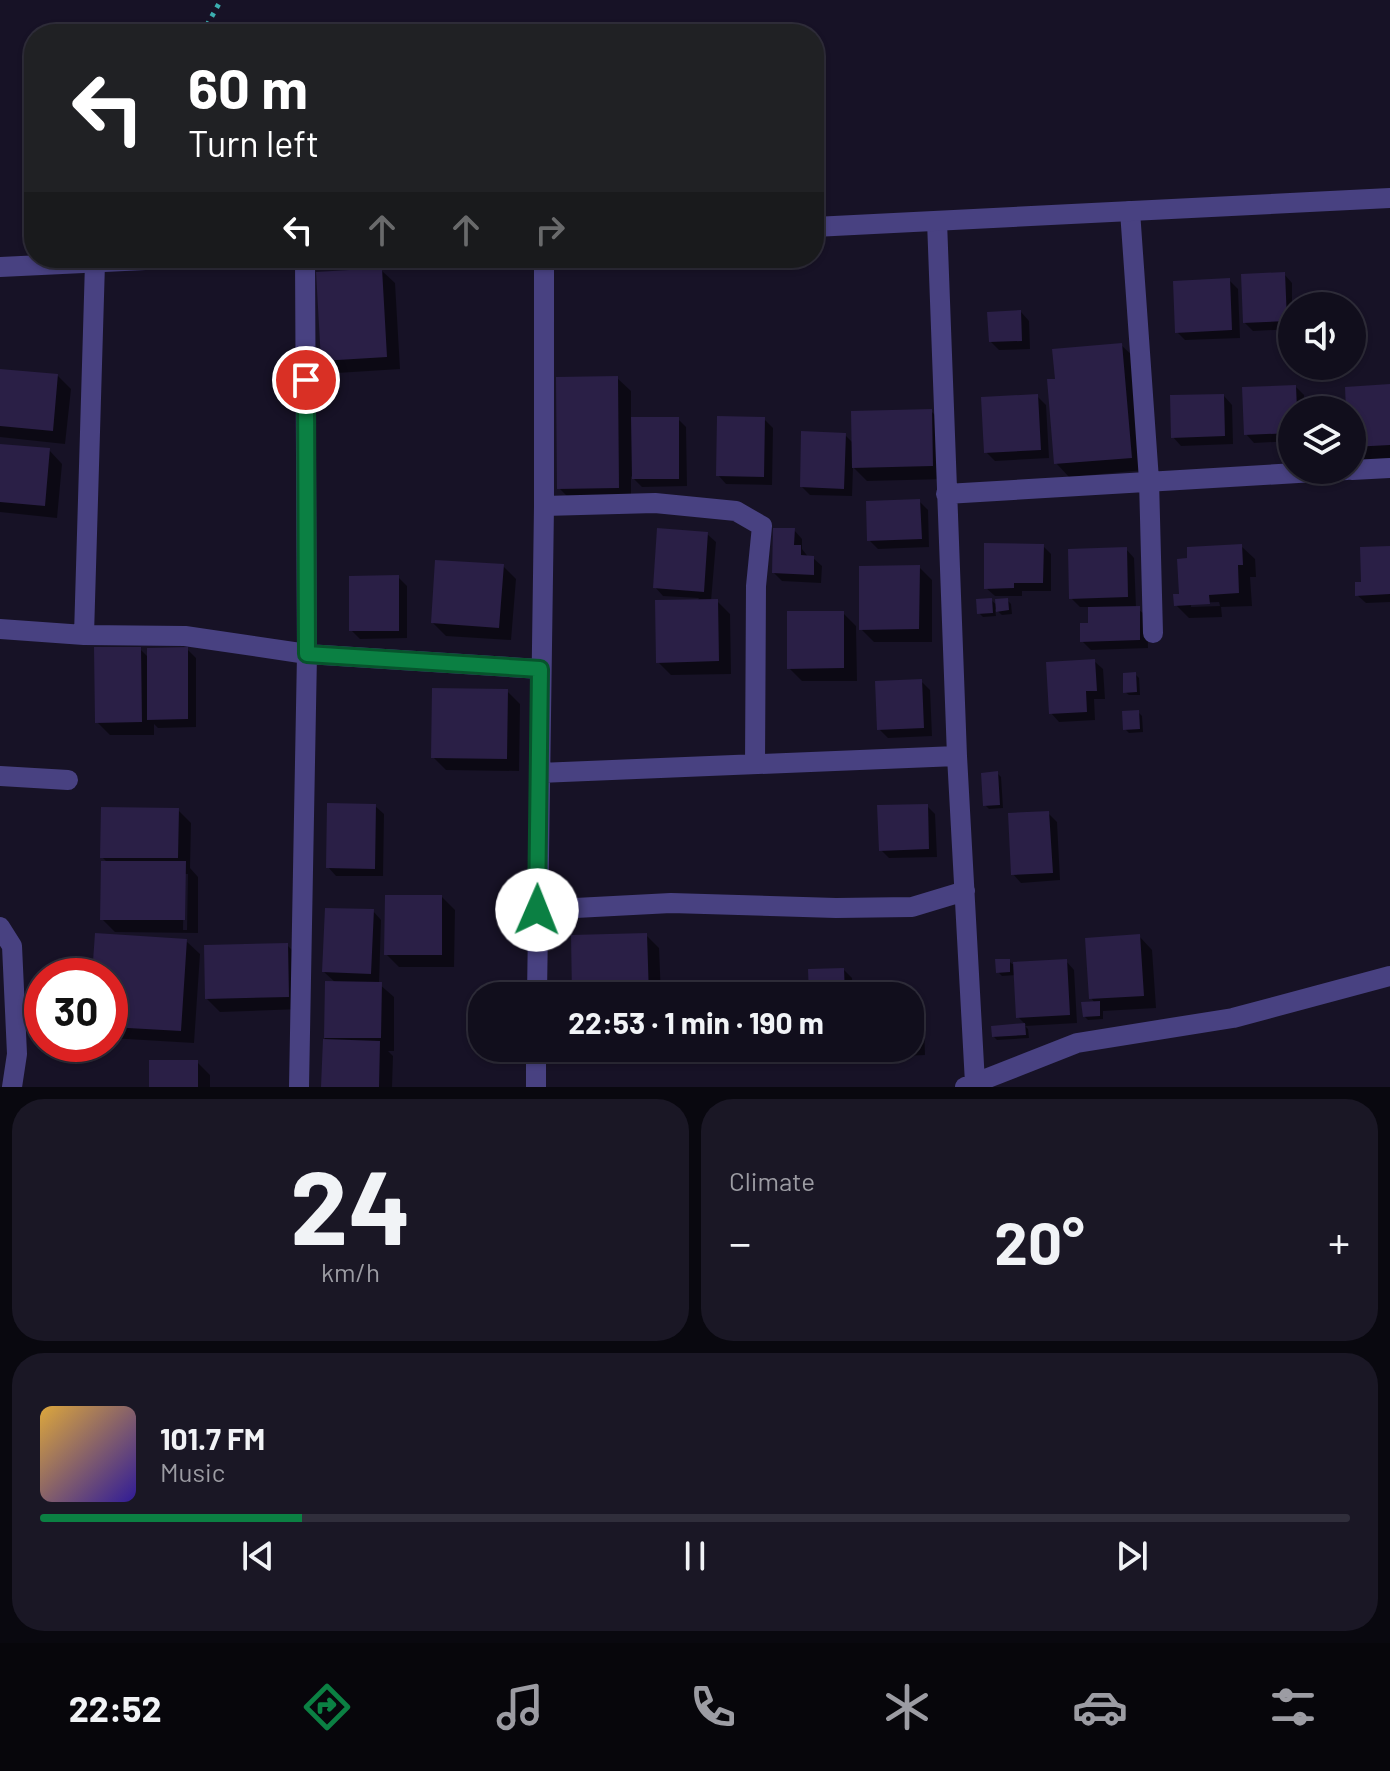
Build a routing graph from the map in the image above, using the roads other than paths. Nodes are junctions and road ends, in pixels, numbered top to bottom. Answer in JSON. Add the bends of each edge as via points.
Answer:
{"nodes":[{"id":1,"x":1390,"y":198,"type":"edge"},
{"id":2,"x":1130,"y":211,"type":"junction"},
{"id":3,"x":937,"y":221,"type":"junction"},
{"id":4,"x":824,"y":227,"type":"edge"},
{"id":5,"x":24,"y":266,"type":"edge"},
{"id":6,"x":0,"y":267,"type":"edge"},
{"id":7,"x":95,"y":268,"type":"edge"},
{"id":8,"x":305,"y":268,"type":"edge"},
{"id":9,"x":544,"y":268,"type":"edge"},
{"id":10,"x":1390,"y":468,"type":"edge"},
{"id":11,"x":1366,"y":469,"type":"edge"},
{"id":12,"x":1278,"y":474,"type":"edge"},
{"id":13,"x":1149,"y":480,"type":"junction"},
{"id":14,"x":946,"y":494,"type":"junction"},
{"id":15,"x":544,"y":506,"type":"junction"},
{"id":16,"x":0,"y":629,"type":"edge"},
{"id":17,"x":1153,"y":633,"type":"dead end"},
{"id":18,"x":84,"y":635,"type":"junction"},
{"id":19,"x":307,"y":654,"type":"junction"},
{"id":20,"x":540,"y":669,"type":"junction"},
{"id":21,"x":957,"y":756,"type":"junction"},
{"id":22,"x":755,"y":764,"type":"junction"},
{"id":23,"x":539,"y":773,"type":"junction"},
{"id":24,"x":0,"y":776,"type":"edge"},
{"id":25,"x":68,"y":780,"type":"dead end"},
{"id":26,"x":965,"y":891,"type":"junction"},
{"id":27,"x":537,"y":910,"type":"junction"},
{"id":28,"x":0,"y":927,"type":"edge"},
{"id":29,"x":1390,"y":976,"type":"edge"},
{"id":30,"x":537,"y":982,"type":"edge"},
{"id":31,"x":536,"y":1062,"type":"edge"},
{"id":32,"x":970,"y":1085,"type":"edge"},
{"id":33,"x":12,"y":1087,"type":"edge"},
{"id":34,"x":299,"y":1087,"type":"edge"},
{"id":35,"x":536,"y":1087,"type":"edge"}],
"edges":[{"from":1,"to":2,"type":"street"},
{"from":2,"to":3,"type":"street"},
{"from":2,"to":13,"type":"street"},
{"from":3,"to":4,"type":"street"},
{"from":3,"to":14,"type":"street"},
{"from":5,"to":6,"type":"street"},
{"from":7,"to":18,"type":"street"},
{"from":8,"to":19,"type":"street"},
{"from":9,"to":15,"type":"street"},
{"from":10,"to":11,"type":"street"},
{"from":12,"to":13,"type":"street"},
{"from":13,"to":14,"type":"street"},
{"from":13,"to":17,"type":"street"},
{"from":14,"to":21,"type":"street"},
{"from":15,"to":20,"type":"street"},
{"from":15,"to":22,"type":"street","via":[[655,503],[736,511],[762,526],[756,586]]},
{"from":16,"to":18,"type":"street"},
{"from":18,"to":19,"type":"street","via":[[185,636]]},
{"from":19,"to":20,"type":"street"},
{"from":19,"to":34,"type":"street"},
{"from":20,"to":23,"type":"street"},
{"from":21,"to":22,"type":"street"},
{"from":21,"to":26,"type":"street"},
{"from":22,"to":23,"type":"street"},
{"from":23,"to":27,"type":"street"},
{"from":24,"to":25,"type":"street"},
{"from":26,"to":27,"type":"street","via":[[912,907],[671,903]]},
{"from":26,"to":32,"type":"street"},
{"from":27,"to":30,"type":"street"},
{"from":28,"to":33,"type":"street","via":[[12,946],[17,1054]]},
{"from":29,"to":32,"type":"street","via":[[1233,1018],[1077,1043]]},
{"from":31,"to":35,"type":"street"}]}
